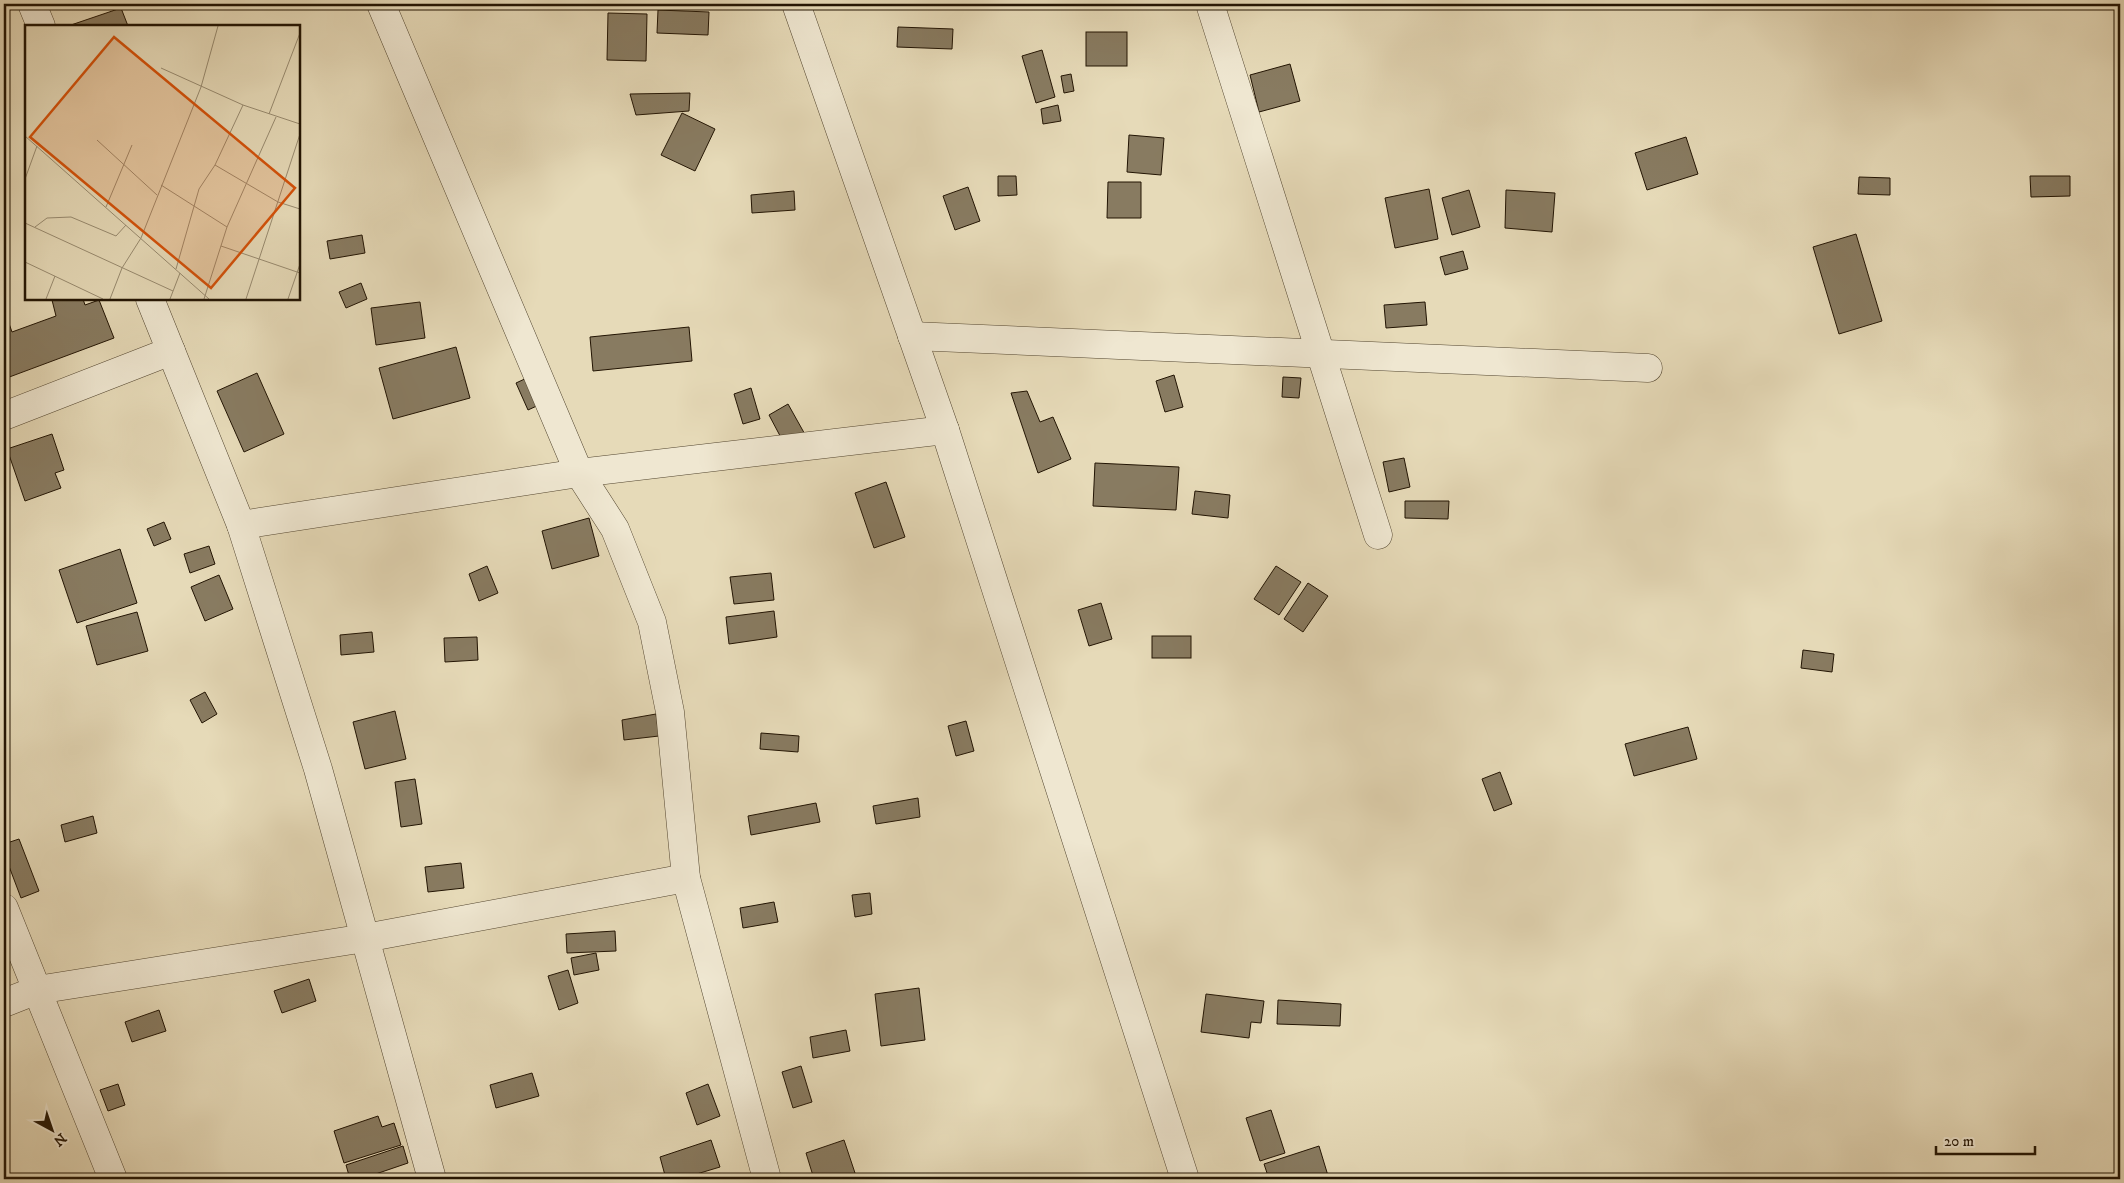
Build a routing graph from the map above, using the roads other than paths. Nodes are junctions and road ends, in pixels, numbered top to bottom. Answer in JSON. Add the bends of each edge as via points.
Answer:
{"nodes":[{"id":1,"x":32,"y":4,"type":"edge"},
{"id":2,"x":380,"y":4,"type":"edge"},
{"id":3,"x":796,"y":4,"type":"edge"},
{"id":4,"x":1210,"y":4,"type":"edge"},
{"id":5,"x":41,"y":25,"type":"edge"},
{"id":6,"x":150,"y":300,"type":"edge"},
{"id":7,"x":912,"y":336,"type":"junction"},
{"id":8,"x":171,"y":351,"type":"junction"},
{"id":9,"x":1320,"y":354,"type":"junction"},
{"id":10,"x":1648,"y":368,"type":"dead end"},
{"id":11,"x":4,"y":416,"type":"edge"},
{"id":12,"x":945,"y":430,"type":"junction"},
{"id":13,"x":580,"y":473,"type":"junction"},
{"id":14,"x":241,"y":524,"type":"junction"},
{"id":15,"x":1378,"y":536,"type":"dead end"},
{"id":16,"x":686,"y":878,"type":"junction"},
{"id":17,"x":4,"y":908,"type":"edge"},
{"id":18,"x":365,"y":938,"type":"junction"},
{"id":19,"x":36,"y":990,"type":"junction"},
{"id":20,"x":4,"y":1003,"type":"edge"},
{"id":21,"x":113,"y":1179,"type":"edge"},
{"id":22,"x":432,"y":1179,"type":"edge"},
{"id":23,"x":766,"y":1179,"type":"edge"},
{"id":24,"x":1185,"y":1179,"type":"edge"}],
"edges":[{"from":1,"to":5,"type":"street"},
{"from":2,"to":13,"type":"street"},
{"from":3,"to":7,"type":"street"},
{"from":4,"to":9,"type":"street"},
{"from":6,"to":8,"type":"street"},
{"from":7,"to":9,"type":"street"},
{"from":7,"to":12,"type":"street"},
{"from":8,"to":11,"type":"street"},
{"from":8,"to":14,"type":"street"},
{"from":9,"to":10,"type":"street"},
{"from":9,"to":15,"type":"street"},
{"from":12,"to":13,"type":"street"},
{"from":12,"to":24,"type":"street"},
{"from":13,"to":14,"type":"street"},
{"from":13,"to":16,"type":"street","via":[[615,529],[652,622],[670,712]]},
{"from":14,"to":18,"type":"street","via":[[318,769]]},
{"from":16,"to":18,"type":"street"},
{"from":16,"to":23,"type":"street"},
{"from":17,"to":19,"type":"street"},
{"from":18,"to":19,"type":"street"},
{"from":18,"to":22,"type":"street"},
{"from":19,"to":20,"type":"street"},
{"from":19,"to":21,"type":"street"}]}
